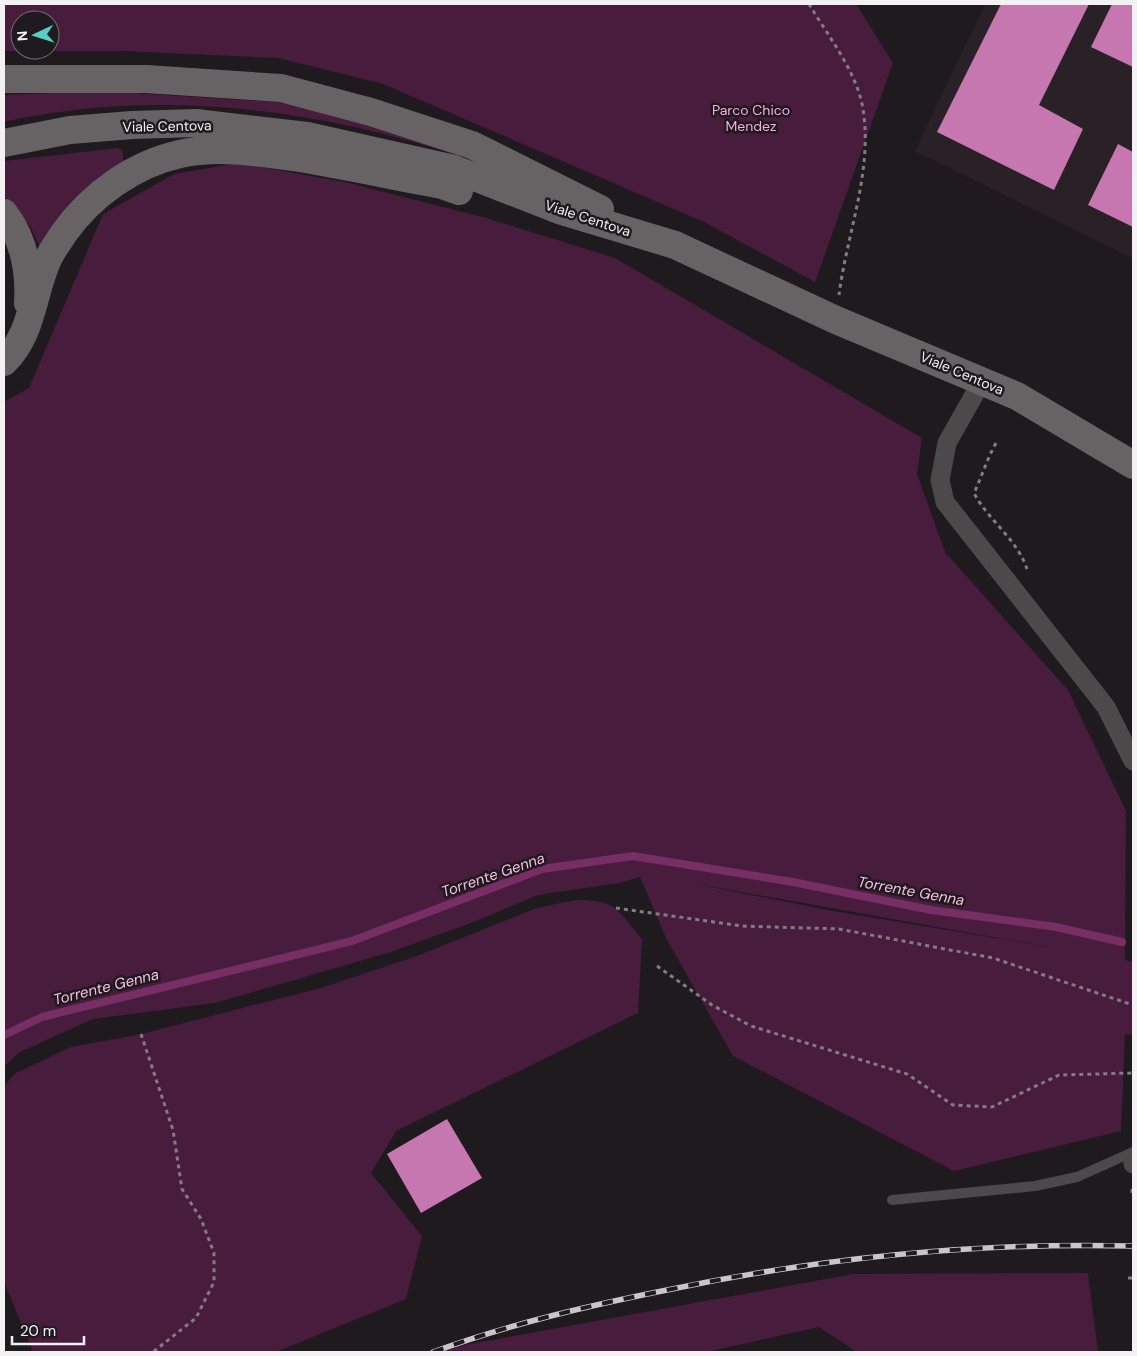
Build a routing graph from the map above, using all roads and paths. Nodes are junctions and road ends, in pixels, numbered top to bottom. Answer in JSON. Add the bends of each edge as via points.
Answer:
{"nodes":[{"id":1,"x":809,"y":4,"type":"edge"},
{"id":2,"x":4,"y":79,"type":"edge"},
{"id":3,"x":4,"y":142,"type":"edge"},
{"id":4,"x":4,"y":213,"type":"edge"},
{"id":5,"x":675,"y":245,"type":"junction"},
{"id":6,"x":836,"y":320,"type":"junction"},
{"id":7,"x":26,"y":332,"type":"junction"},
{"id":8,"x":4,"y":362,"type":"edge"},
{"id":9,"x":982,"y":381,"type":"junction"},
{"id":10,"x":996,"y":443,"type":"dead end"},
{"id":11,"x":1133,"y":465,"type":"edge"},
{"id":12,"x":1027,"y":606,"type":"junction"},
{"id":13,"x":1133,"y":761,"type":"edge"},
{"id":14,"x":616,"y":908,"type":"dead end"},
{"id":15,"x":657,"y":966,"type":"dead end"},
{"id":16,"x":1133,"y":1005,"type":"edge"},
{"id":17,"x":140,"y":1034,"type":"dead end"},
{"id":18,"x":1133,"y":1073,"type":"edge"},
{"id":19,"x":1133,"y":1157,"type":"edge"},
{"id":20,"x":892,"y":1200,"type":"dead end"},
{"id":21,"x":1128,"y":1278,"type":"dead end"},
{"id":22,"x":1133,"y":1278,"type":"edge"},
{"id":23,"x":153,"y":1352,"type":"edge"}],
"edges":[{"from":1,"to":6,"type":"path","via":[[852,76],[863,108],[865,163],[843,265]]},
{"from":2,"to":5,"type":"main road","via":[[146,78],[281,88],[371,112],[472,145]]},
{"from":3,"to":5,"type":"main road","name":"Viale Centova","via":[[70,130],[196,123],[307,136],[454,169],[559,210]]},
{"from":4,"to":7,"type":"main road","via":[[15,228],[26,258]]},
{"from":5,"to":6,"type":"main road","name":"Viale Centova"},
{"from":5,"to":7,"type":"main road","via":[[599,239],[442,185],[331,163],[250,151],[180,154],[130,172],[82,211],[48,259]]},
{"from":6,"to":9,"type":"main road","name":"Viale Centova"},
{"from":7,"to":8,"type":"main road"},
{"from":9,"to":11,"type":"main road","name":"Viale Centova","via":[[1017,396]]},
{"from":9,"to":12,"type":"street","via":[[947,443],[940,480],[946,502]]},
{"from":10,"to":12,"type":"path","via":[[974,493],[1024,561],[1032,587]]},
{"from":12,"to":13,"type":"street","via":[[1106,707]]},
{"from":14,"to":16,"type":"path","via":[[742,926],[839,929],[994,958]]},
{"from":15,"to":18,"type":"path","via":[[712,1005],[751,1026],[908,1074],[953,1105],[992,1106],[1059,1075]]},
{"from":17,"to":23,"type":"path","via":[[172,1130],[182,1189],[201,1219],[214,1253],[214,1282],[196,1318]]},
{"from":19,"to":20,"type":"lane","via":[[1077,1177],[1035,1186]]},
{"from":21,"to":22,"type":"path"}]}
